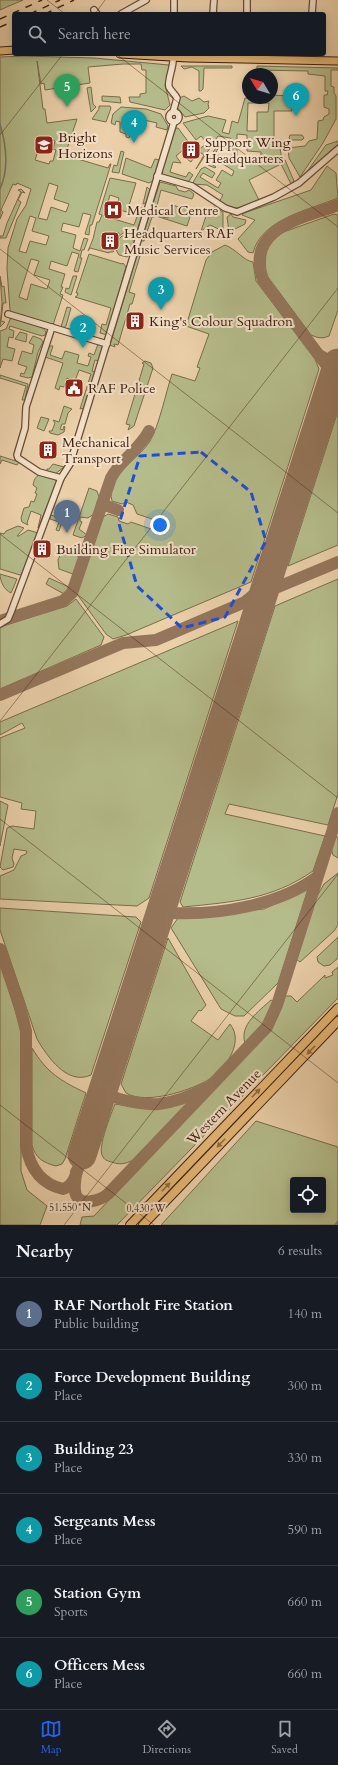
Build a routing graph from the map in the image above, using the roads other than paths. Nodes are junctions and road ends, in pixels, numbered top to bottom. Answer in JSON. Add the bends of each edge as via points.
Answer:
{"nodes":[{"id":1,"x":146,"y":0,"type":"edge"},
{"id":2,"x":174,"y":0,"type":"edge"},
{"id":3,"x":214,"y":0,"type":"edge"},
{"id":4,"x":247,"y":0,"type":"edge"},
{"id":5,"x":313,"y":0,"type":"edge"},
{"id":6,"x":136,"y":2,"type":"edge"},
{"id":7,"x":130,"y":12,"type":"edge"},
{"id":8,"x":174,"y":12,"type":"edge"},
{"id":9,"x":213,"y":12,"type":"edge"},
{"id":10,"x":246,"y":12,"type":"edge"},
{"id":11,"x":312,"y":12,"type":"edge"},
{"id":12,"x":12,"y":50,"type":"edge"},
{"id":13,"x":0,"y":51,"type":"edge"},
{"id":14,"x":173,"y":56,"type":"edge"},
{"id":15,"x":212,"y":56,"type":"edge"},
{"id":16,"x":246,"y":57,"type":"edge"},
{"id":17,"x":310,"y":57,"type":"edge"},
{"id":18,"x":338,"y":61,"type":"edge"},
{"id":19,"x":336,"y":150,"type":"edge"},
{"id":20,"x":157,"y":176,"type":"junction"},
{"id":21,"x":8,"y":314,"type":"dead end"},
{"id":22,"x":52,"y":327,"type":"junction"},
{"id":23,"x":107,"y":344,"type":"junction"},
{"id":24,"x":61,"y":478,"type":"junction"},
{"id":25,"x":0,"y":624,"type":"edge"},
{"id":26,"x":338,"y":1008,"type":"edge"},
{"id":27,"x":338,"y":1021,"type":"edge"},
{"id":28,"x":130,"y":1225,"type":"edge"},
{"id":29,"x":143,"y":1225,"type":"edge"}],
"edges":[{"from":1,"to":6,"type":"street"},
{"from":2,"to":8,"type":"street"},
{"from":3,"to":9,"type":"street"},
{"from":4,"to":10,"type":"street"},
{"from":5,"to":11,"type":"street"},
{"from":6,"to":7,"type":"street"},
{"from":12,"to":13,"type":"main road"},
{"from":14,"to":15,"type":"main road"},
{"from":14,"to":20,"type":"street","via":[[168,82],[173,112],[179,116],[174,122]]},
{"from":15,"to":16,"type":"main road"},
{"from":16,"to":17,"type":"main road"},
{"from":17,"to":18,"type":"main road"},
{"from":19,"to":20,"type":"street","via":[[299,183],[274,197],[237,212],[225,208],[192,186]]},
{"from":20,"to":23,"type":"street"},
{"from":21,"to":22,"type":"street"},
{"from":22,"to":23,"type":"street"},
{"from":22,"to":24,"type":"street","via":[[26,407],[25,428],[18,457],[39,472]]},
{"from":23,"to":24,"type":"street","via":[[70,464]]},
{"from":24,"to":25,"type":"street","via":[[11,612],[8,619]]},
{"from":28,"to":26,"type":"highway","name":"Western Avenue","one_way":true},
{"from":27,"to":29,"type":"highway","name":"Western Avenue","one_way":true}]}
